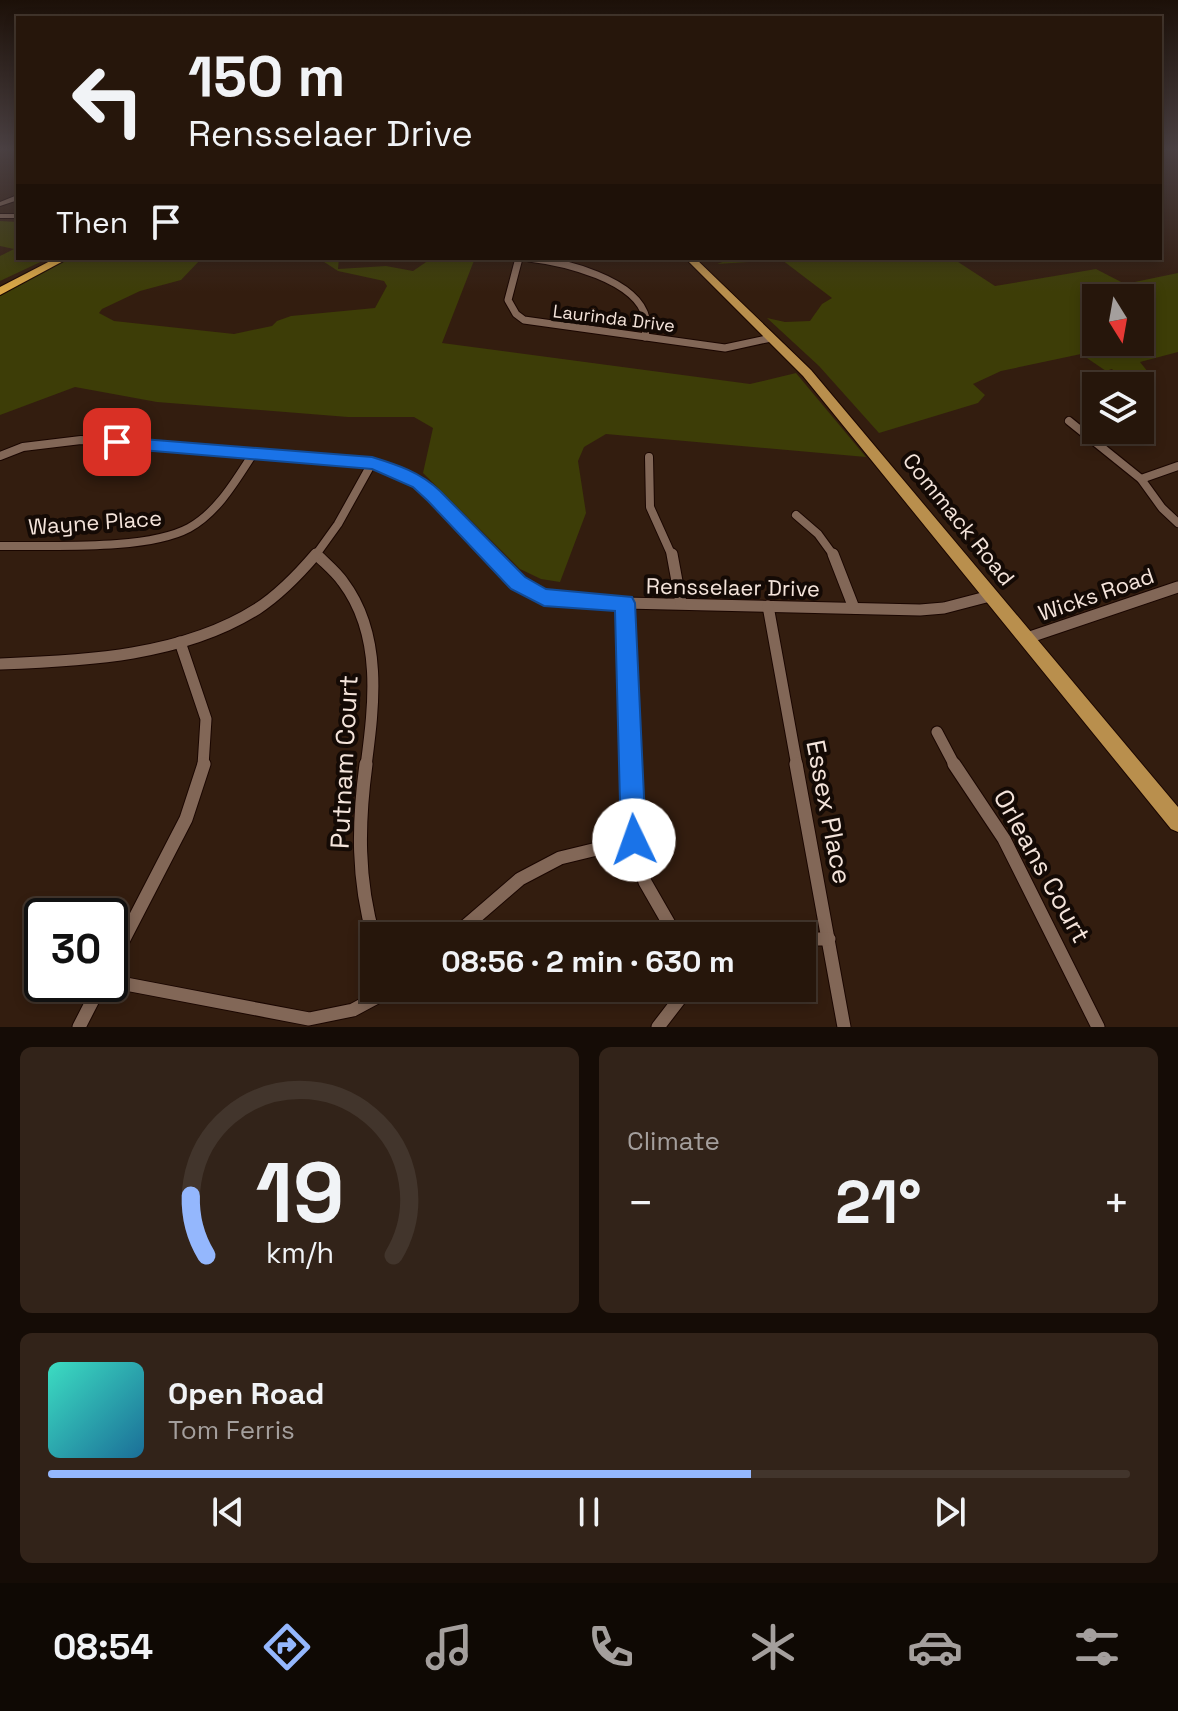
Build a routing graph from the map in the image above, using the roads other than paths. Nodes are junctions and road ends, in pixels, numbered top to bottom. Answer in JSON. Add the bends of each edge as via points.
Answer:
{"nodes":[{"id":1,"x":49,"y":260,"type":"edge"},
{"id":2,"x":60,"y":260,"type":"edge"},
{"id":3,"x":518,"y":260,"type":"edge"},
{"id":4,"x":543,"y":260,"type":"edge"},
{"id":5,"x":692,"y":260,"type":"edge"},
{"id":6,"x":0,"y":284,"type":"edge"},
{"id":7,"x":0,"y":292,"type":"edge"},
{"id":8,"x":645,"y":337,"type":"junction"},
{"id":9,"x":771,"y":338,"type":"junction"},
{"id":10,"x":1069,"y":421,"type":"dead end"},
{"id":11,"x":253,"y":454,"type":"junction"},
{"id":12,"x":0,"y":456,"type":"edge"},
{"id":13,"x":649,"y":457,"type":"dead end"},
{"id":14,"x":372,"y":463,"type":"junction"},
{"id":15,"x":1178,"y":466,"type":"edge"},
{"id":16,"x":1141,"y":479,"type":"junction"},
{"id":17,"x":796,"y":515,"type":"dead end"},
{"id":18,"x":1178,"y":523,"type":"edge"},
{"id":19,"x":0,"y":546,"type":"edge"},
{"id":20,"x":317,"y":555,"type":"junction"},
{"id":21,"x":1178,"y":587,"type":"edge"},
{"id":22,"x":990,"y":596,"type":"junction"},
{"id":23,"x":625,"y":603,"type":"junction"},
{"id":24,"x":681,"y":603,"type":"junction"},
{"id":25,"x":768,"y":606,"type":"junction"},
{"id":26,"x":854,"y":608,"type":"junction"},
{"id":27,"x":1027,"y":638,"type":"junction"},
{"id":28,"x":180,"y":642,"type":"junction"},
{"id":29,"x":0,"y":664,"type":"edge"},
{"id":30,"x":937,"y":732,"type":"dead end"},
{"id":31,"x":1178,"y":822,"type":"edge"},
{"id":32,"x":634,"y":840,"type":"junction"},
{"id":33,"x":370,"y":922,"type":"edge"},
{"id":34,"x":470,"y":922,"type":"edge"},
{"id":35,"x":668,"y":922,"type":"edge"},
{"id":36,"x":128,"y":930,"type":"edge"},
{"id":37,"x":816,"y":939,"type":"edge"},
{"id":38,"x":829,"y":939,"type":"junction"},
{"id":39,"x":128,"y":984,"type":"edge"},
{"id":40,"x":92,"y":1002,"type":"edge"},
{"id":41,"x":368,"y":1002,"type":"edge"},
{"id":42,"x":677,"y":1002,"type":"edge"},
{"id":43,"x":79,"y":1027,"type":"edge"},
{"id":44,"x":658,"y":1027,"type":"edge"},
{"id":45,"x":844,"y":1027,"type":"edge"},
{"id":46,"x":1098,"y":1027,"type":"edge"}],
"edges":[{"from":1,"to":6,"type":"highway"},
{"from":2,"to":7,"type":"highway"},
{"from":3,"to":8,"type":"street","name":"Laurinda Drive","via":[[508,290],[511,313],[537,325]]},
{"from":4,"to":8,"type":"street","via":[[571,264],[629,294],[646,313]]},
{"from":5,"to":9,"type":"main road","name":"Commack Road"},
{"from":8,"to":9,"type":"street","name":"Laurinda Drive","via":[[725,348]]},
{"from":9,"to":22,"type":"main road","name":"Commack Road","via":[[807,373]]},
{"from":10,"to":16,"type":"street"},
{"from":11,"to":12,"type":"street","name":"Rensselaer Drive","via":[[81,440],[23,447]]},
{"from":11,"to":14,"type":"street","name":"Rensselaer Drive"},
{"from":11,"to":19,"type":"street","name":"Wayne Place","via":[[212,511],[187,529],[161,538]]},
{"from":13,"to":24,"type":"street","via":[[650,507],[672,555]]},
{"from":14,"to":20,"type":"street"},
{"from":14,"to":23,"type":"street","name":"Rensselaer Drive","via":[[420,482],[531,591],[544,598]]},
{"from":15,"to":16,"type":"street"},
{"from":16,"to":18,"type":"street"},
{"from":17,"to":26,"type":"street","via":[[828,542]]},
{"from":20,"to":28,"type":"street","via":[[252,612]]},
{"from":20,"to":33,"type":"street","name":"Putnam Court","via":[[345,584],[369,638],[375,689],[359,829],[361,885]]},
{"from":21,"to":27,"type":"street","name":"Wicks Road"},
{"from":22,"to":26,"type":"street","name":"Rensselaer Drive","via":[[944,608]]},
{"from":22,"to":27,"type":"main road","name":"Commack Road"},
{"from":23,"to":24,"type":"street","name":"Rensselaer Drive"},
{"from":23,"to":32,"type":"street"},
{"from":24,"to":25,"type":"street","name":"Rensselaer Drive"},
{"from":25,"to":26,"type":"street","name":"Rensselaer Drive"},
{"from":25,"to":38,"type":"street","name":"Essex Place"},
{"from":27,"to":31,"type":"main road","name":"Commack Road"},
{"from":28,"to":29,"type":"street","via":[[76,659]]},
{"from":28,"to":36,"type":"street","via":[[201,699],[207,729],[204,762],[194,798]]},
{"from":30,"to":46,"type":"street","name":"Orleans Court","via":[[1004,839]]},
{"from":32,"to":34,"type":"street","via":[[560,858],[520,879]]},
{"from":32,"to":35,"type":"street","via":[[645,882]]},
{"from":37,"to":38,"type":"street"},
{"from":38,"to":45,"type":"street","name":"Essex Place"},
{"from":39,"to":41,"type":"street","via":[[309,1019]]},
{"from":40,"to":43,"type":"street"},
{"from":42,"to":44,"type":"street"}]}
